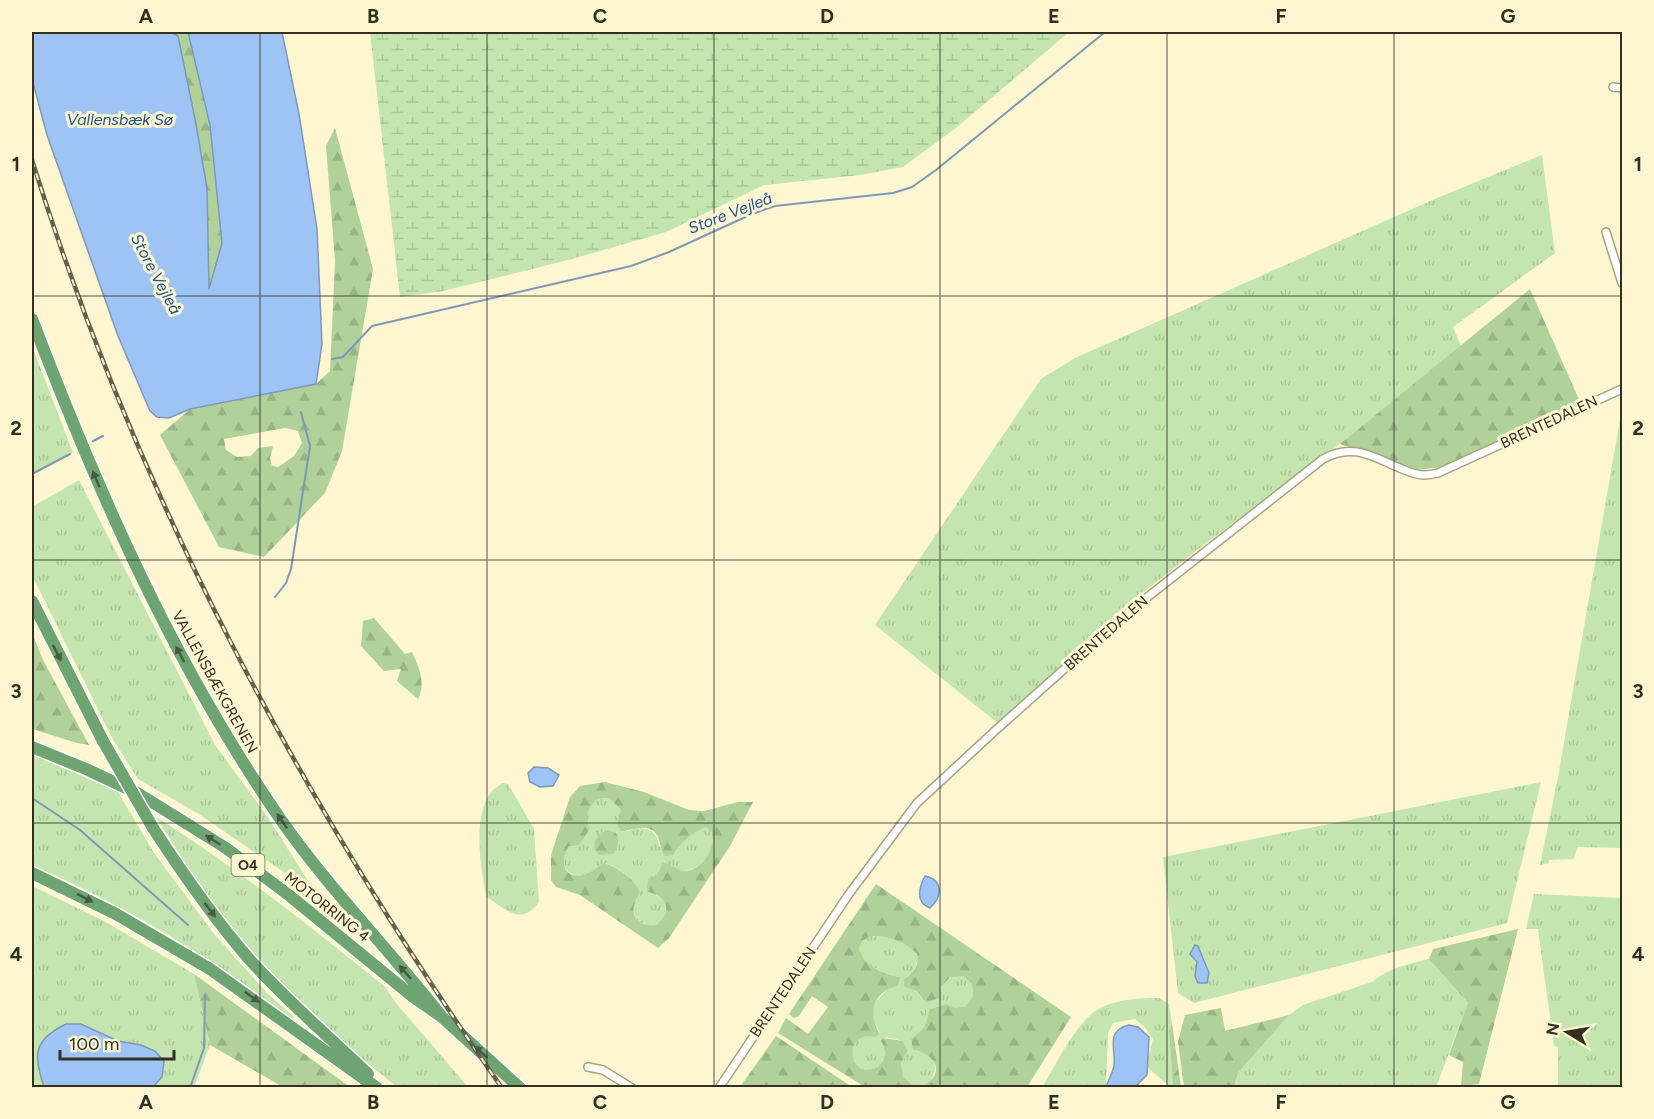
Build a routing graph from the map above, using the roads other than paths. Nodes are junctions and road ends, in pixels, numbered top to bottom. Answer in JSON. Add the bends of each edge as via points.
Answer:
{"nodes":[{"id":1,"x":1613,"y":87,"type":"dead end"},
{"id":2,"x":1623,"y":88,"type":"edge"},
{"id":3,"x":1606,"y":232,"type":"dead end"},
{"id":4,"x":1623,"y":283,"type":"edge"},
{"id":5,"x":32,"y":319,"type":"edge"},
{"id":6,"x":1622,"y":387,"type":"edge"},
{"id":7,"x":32,"y":601,"type":"edge"},
{"id":8,"x":32,"y":747,"type":"edge"},
{"id":9,"x":32,"y":873,"type":"edge"},
{"id":10,"x":442,"y":1017,"type":"junction"},
{"id":11,"x":588,"y":1067,"type":"dead end"},
{"id":12,"x":377,"y":1088,"type":"edge"},
{"id":13,"x":383,"y":1088,"type":"edge"},
{"id":14,"x":520,"y":1088,"type":"edge"},
{"id":15,"x":632,"y":1088,"type":"edge"},
{"id":16,"x":719,"y":1088,"type":"edge"}],
"edges":[{"from":1,"to":2,"type":"street"},
{"from":3,"to":4,"type":"street"},
{"from":10,"to":5,"type":"highway","name":"VALLENSBÆKGRENEN","one_way":true,"via":[[319,871],[274,810],[217,720],[159,614],[117,525]]},
{"from":6,"to":16,"type":"street","name":"BRENTEDALEN","via":[[1438,473],[1411,472],[1349,450],[1323,459],[1126,614],[917,803],[849,894]]},
{"from":7,"to":13,"type":"highway","one_way":true,"bridge":true,"via":[[103,741],[186,879],[250,960]]},
{"from":10,"to":8,"type":"highway","name":"MOTORRING 4","number":"O4","one_way":true,"via":[[226,848],[140,794]]},
{"from":9,"to":12,"type":"highway","one_way":true,"via":[[116,914],[210,969]]},
{"from":14,"to":10,"type":"highway","name":"MOTORRING 4","number":"O4","one_way":true},
{"from":11,"to":15,"type":"street","via":[[603,1070]]}]}
